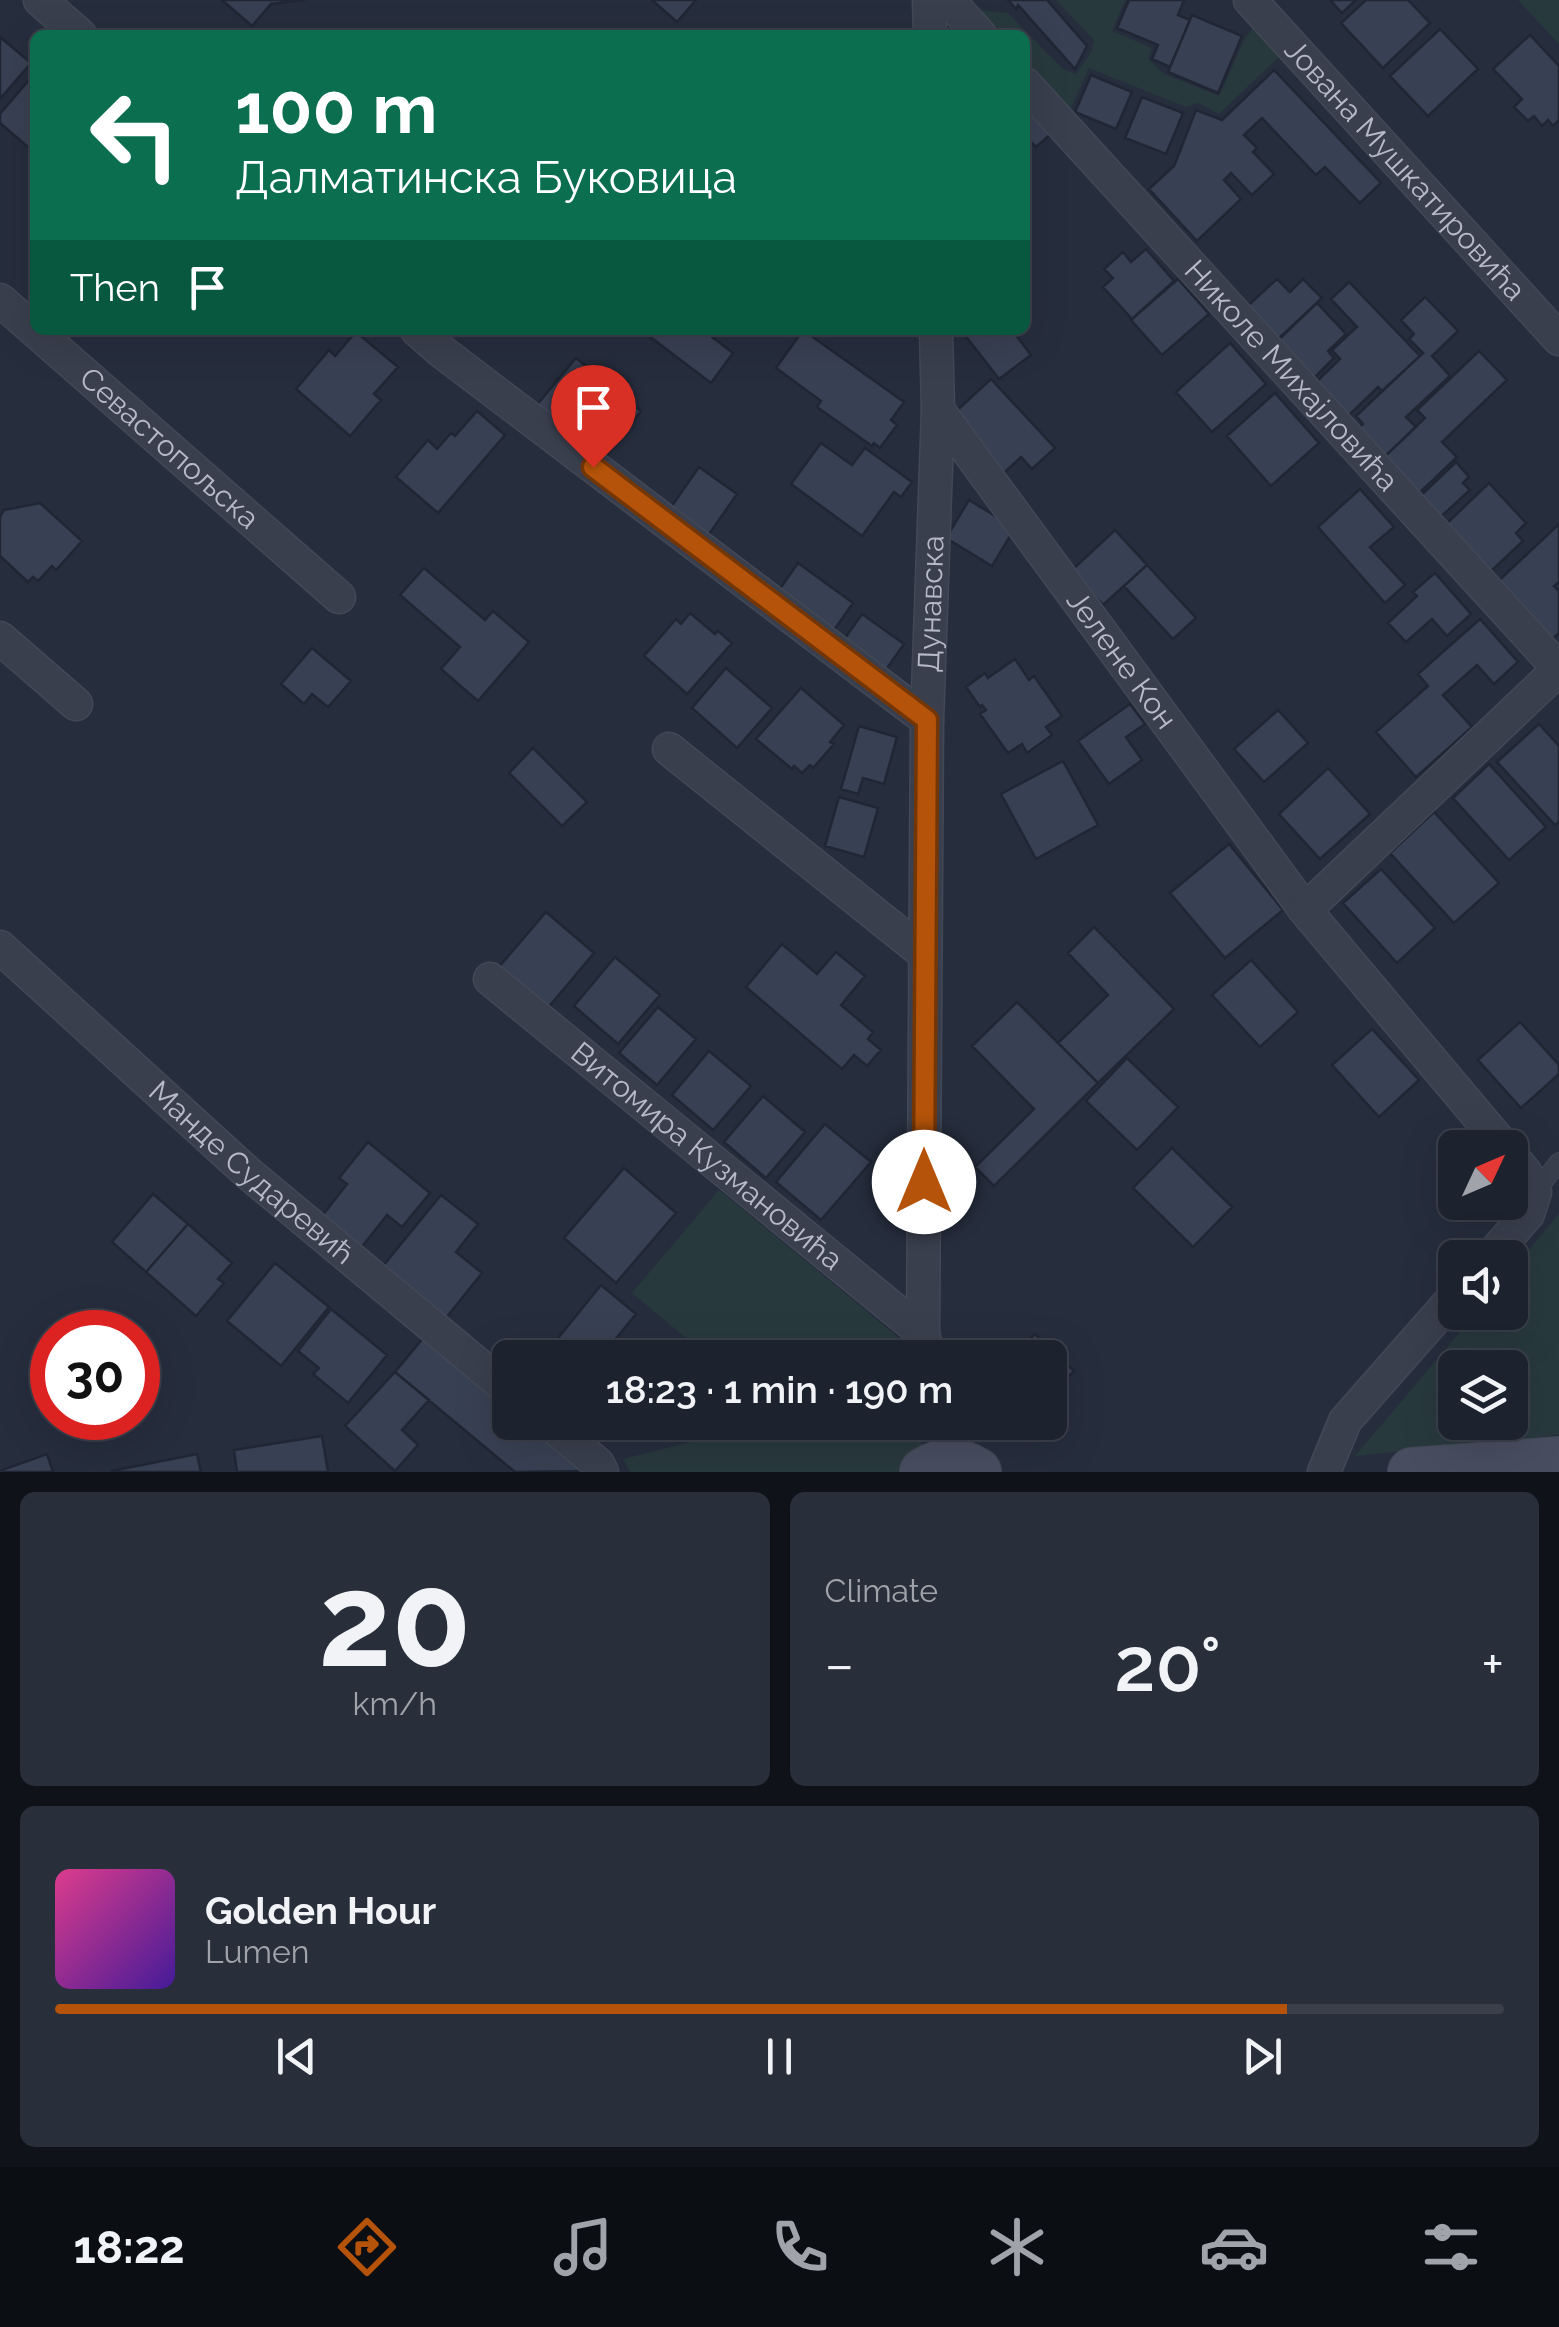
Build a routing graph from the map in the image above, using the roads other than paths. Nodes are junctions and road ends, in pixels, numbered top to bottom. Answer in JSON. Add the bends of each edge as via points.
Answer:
{"nodes":[{"id":1,"x":40,"y":0,"type":"edge"},
{"id":2,"x":930,"y":0,"type":"edge"},
{"id":3,"x":948,"y":0,"type":"edge"},
{"id":4,"x":1250,"y":0,"type":"edge"},
{"id":5,"x":74,"y":30,"type":"edge"},
{"id":6,"x":930,"y":30,"type":"edge"},
{"id":7,"x":975,"y":30,"type":"edge"},
{"id":8,"x":1030,"y":89,"type":"edge"},
{"id":9,"x":0,"y":300,"type":"edge"},
{"id":10,"x":30,"y":326,"type":"edge"},
{"id":11,"x":40,"y":335,"type":"edge"},
{"id":12,"x":936,"y":335,"type":"edge"},
{"id":13,"x":439,"y":337,"type":"edge"},
{"id":14,"x":1559,"y":339,"type":"edge"},
{"id":15,"x":938,"y":410,"type":"junction"},
{"id":16,"x":340,"y":597,"type":"dead end"},
{"id":17,"x":0,"y":638,"type":"edge"},
{"id":18,"x":1559,"y":669,"type":"edge"},
{"id":19,"x":76,"y":704,"type":"dead end"},
{"id":20,"x":927,"y":720,"type":"junction"},
{"id":21,"x":669,"y":750,"type":"dead end"},
{"id":22,"x":1305,"y":910,"type":"junction"},
{"id":23,"x":0,"y":947,"type":"edge"},
{"id":24,"x":926,"y":954,"type":"junction"},
{"id":25,"x":490,"y":978,"type":"dead end"},
{"id":26,"x":1490,"y":1130,"type":"edge"},
{"id":27,"x":1559,"y":1162,"type":"edge"},
{"id":28,"x":1528,"y":1178,"type":"edge"},
{"id":29,"x":1535,"y":1192,"type":"junction"},
{"id":30,"x":1505,"y":1240,"type":"edge"},
{"id":31,"x":1438,"y":1315,"type":"edge"},
{"id":32,"x":920,"y":1340,"type":"edge"},
{"id":33,"x":926,"y":1340,"type":"edge"},
{"id":34,"x":492,"y":1376,"type":"edge"},
{"id":35,"x":569,"y":1440,"type":"edge"},
{"id":36,"x":1559,"y":1461,"type":"edge"},
{"id":37,"x":602,"y":1472,"type":"edge"},
{"id":38,"x":1324,"y":1472,"type":"edge"},
{"id":39,"x":1412,"y":1472,"type":"edge"}],
"edges":[{"from":1,"to":5,"type":"street"},
{"from":2,"to":6,"type":"street"},
{"from":3,"to":7,"type":"street"},
{"from":4,"to":14,"type":"street","name":"Јована Мушкатировића"},
{"from":8,"to":18,"type":"street","name":"Николе Михајловића"},
{"from":9,"to":10,"type":"street","name":"Севастопољска"},
{"from":11,"to":16,"type":"street","name":"Севастопољска"},
{"from":12,"to":15,"type":"street","name":"Дунавска"},
{"from":13,"to":20,"type":"street"},
{"from":15,"to":20,"type":"street","name":"Дунавска"},
{"from":15,"to":22,"type":"street","name":"Јелене Кон"},
{"from":17,"to":19,"type":"street"},
{"from":18,"to":22,"type":"street"},
{"from":20,"to":24,"type":"street","name":"Дунавска"},
{"from":21,"to":24,"type":"street"},
{"from":22,"to":26,"type":"street","name":"Јелене Кон"},
{"from":23,"to":34,"type":"street","name":"Манде Сударевић","via":[[248,1173]]},
{"from":24,"to":33,"type":"street","name":"Дунавска"},
{"from":25,"to":32,"type":"street","name":"Витомира Кузмановића"},
{"from":27,"to":29,"type":"lane"},
{"from":28,"to":29,"type":"street"},
{"from":29,"to":30,"type":"street","via":[[1528,1214]]},
{"from":31,"to":38,"type":"street","via":[[1345,1422]]},
{"from":35,"to":37,"type":"street"},
{"from":36,"to":39,"type":"street"}]}
